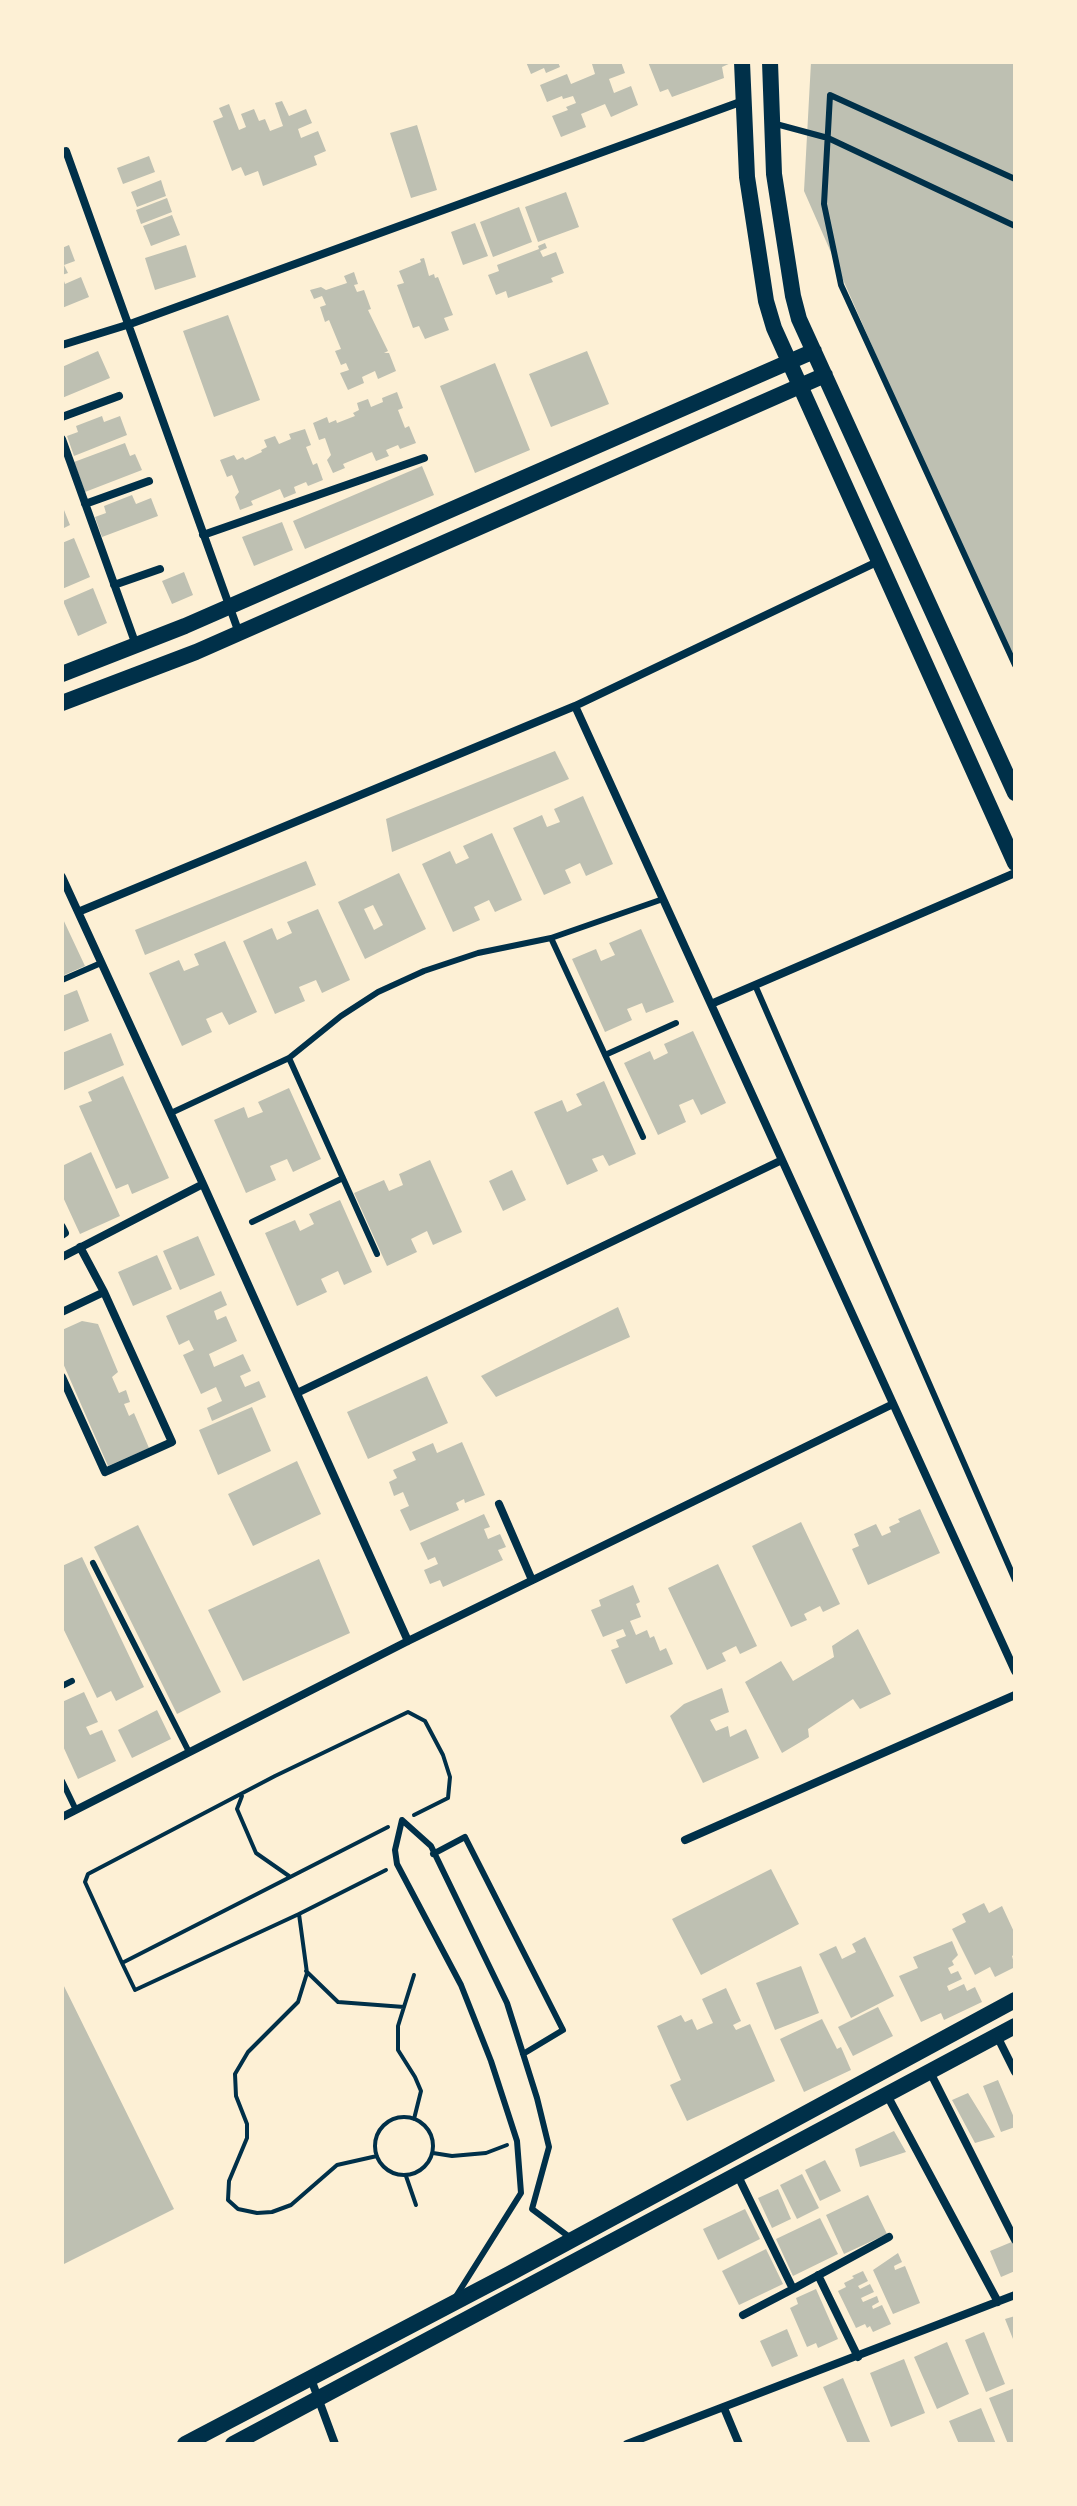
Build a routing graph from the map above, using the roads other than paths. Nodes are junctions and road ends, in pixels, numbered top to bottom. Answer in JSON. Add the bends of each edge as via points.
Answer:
{"nodes":[{"id":1,"x":742,"y":62,"type":"edge"},
{"id":2,"x":770,"y":62,"type":"edge"},
{"id":3,"x":743,"y":101,"type":"junction"},
{"id":4,"x":771,"y":123,"type":"junction"},
{"id":5,"x":828,"y":138,"type":"junction"},
{"id":6,"x":66,"y":151,"type":"dead end"},
{"id":7,"x":1015,"y":179,"type":"edge"},
{"id":8,"x":1015,"y":226,"type":"edge"},
{"id":9,"x":130,"y":324,"type":"junction"},
{"id":10,"x":62,"y":345,"type":"edge"},
{"id":11,"x":814,"y":351,"type":"junction"},
{"id":12,"x":789,"y":362,"type":"junction"},
{"id":13,"x":825,"y":375,"type":"junction"},
{"id":14,"x":800,"y":387,"type":"junction"},
{"id":15,"x":119,"y":396,"type":"dead end"},
{"id":16,"x":62,"y":417,"type":"edge"},
{"id":17,"x":62,"y":439,"type":"edge"},
{"id":18,"x":424,"y":458,"type":"dead end"},
{"id":19,"x":149,"y":481,"type":"dead end"},
{"id":20,"x":85,"y":504,"type":"junction"},
{"id":21,"x":203,"y":535,"type":"junction"},
{"id":22,"x":879,"y":561,"type":"junction"},
{"id":23,"x":160,"y":569,"type":"dead end"},
{"id":24,"x":114,"y":585,"type":"junction"},
{"id":25,"x":229,"y":607,"type":"junction"},
{"id":26,"x":239,"y":633,"type":"junction"},
{"id":27,"x":136,"y":645,"type":"junction"},
{"id":28,"x":1015,"y":665,"type":"edge"},
{"id":29,"x":62,"y":674,"type":"edge"},
{"id":30,"x":62,"y":703,"type":"edge"},
{"id":31,"x":575,"y":706,"type":"junction"},
{"id":32,"x":1015,"y":793,"type":"edge"},
{"id":33,"x":1015,"y":863,"type":"edge"},
{"id":34,"x":1015,"y":873,"type":"edge"},
{"id":35,"x":62,"y":877,"type":"edge"},
{"id":36,"x":663,"y":899,"type":"junction"},
{"id":37,"x":78,"y":912,"type":"junction"},
{"id":38,"x":551,"y":938,"type":"junction"},
{"id":39,"x":101,"y":963,"type":"junction"},
{"id":40,"x":62,"y":980,"type":"edge"},
{"id":41,"x":755,"y":985,"type":"junction"},
{"id":42,"x":711,"y":1004,"type":"junction"},
{"id":43,"x":676,"y":1023,"type":"dead end"},
{"id":44,"x":605,"y":1055,"type":"junction"},
{"id":45,"x":289,"y":1058,"type":"junction"},
{"id":46,"x":171,"y":1113,"type":"junction"},
{"id":47,"x":643,"y":1137,"type":"dead end"},
{"id":48,"x":782,"y":1160,"type":"junction"},
{"id":49,"x":343,"y":1178,"type":"junction"},
{"id":50,"x":203,"y":1184,"type":"junction"},
{"id":51,"x":252,"y":1222,"type":"dead end"},
{"id":52,"x":62,"y":1227,"type":"edge"},
{"id":53,"x":62,"y":1235,"type":"edge"},
{"id":54,"x":80,"y":1247,"type":"junction"},
{"id":55,"x":377,"y":1254,"type":"dead end"},
{"id":56,"x":62,"y":1257,"type":"edge"},
{"id":57,"x":104,"y":1292,"type":"junction"},
{"id":58,"x":62,"y":1312,"type":"edge"},
{"id":59,"x":62,"y":1377,"type":"edge"},
{"id":60,"x":297,"y":1393,"type":"junction"},
{"id":61,"x":893,"y":1404,"type":"junction"},
{"id":62,"x":499,"y":1504,"type":"dead end"},
{"id":63,"x":93,"y":1563,"type":"dead end"},
{"id":64,"x":532,"y":1580,"type":"junction"},
{"id":65,"x":1015,"y":1580,"type":"edge"},
{"id":66,"x":408,"y":1641,"type":"junction"},
{"id":67,"x":1015,"y":1671,"type":"edge"},
{"id":68,"x":72,"y":1681,"type":"dead end"},
{"id":69,"x":62,"y":1686,"type":"edge"},
{"id":70,"x":1015,"y":1695,"type":"edge"},
{"id":71,"x":189,"y":1752,"type":"junction"},
{"id":72,"x":62,"y":1781,"type":"edge"},
{"id":73,"x":76,"y":1810,"type":"junction"},
{"id":74,"x":62,"y":1817,"type":"edge"},
{"id":75,"x":685,"y":1840,"type":"dead end"},
{"id":76,"x":433,"y":1854,"type":"junction"},
{"id":77,"x":1015,"y":2000,"type":"edge"},
{"id":78,"x":1015,"y":2026,"type":"edge"},
{"id":79,"x":997,"y":2036,"type":"junction"},
{"id":80,"x":523,"y":2054,"type":"junction"},
{"id":81,"x":930,"y":2072,"type":"junction"},
{"id":82,"x":1015,"y":2072,"type":"edge"},
{"id":83,"x":887,"y":2095,"type":"junction"},
{"id":84,"x":738,"y":2176,"type":"junction"},
{"id":85,"x":889,"y":2237,"type":"dead end"},
{"id":86,"x":573,"y":2239,"type":"junction"},
{"id":87,"x":1015,"y":2240,"type":"edge"},
{"id":88,"x":818,"y":2275,"type":"junction"},
{"id":89,"x":793,"y":2289,"type":"junction"},
{"id":90,"x":1015,"y":2295,"type":"edge"},
{"id":91,"x":998,"y":2302,"type":"junction"},
{"id":92,"x":451,"y":2304,"type":"junction"},
{"id":93,"x":743,"y":2315,"type":"dead end"},
{"id":94,"x":858,"y":2357,"type":"junction"},
{"id":95,"x":311,"y":2379,"type":"junction"},
{"id":96,"x":318,"y":2397,"type":"junction"},
{"id":97,"x":724,"y":2408,"type":"junction"},
{"id":98,"x":185,"y":2444,"type":"edge"},
{"id":99,"x":233,"y":2444,"type":"edge"},
{"id":100,"x":335,"y":2444,"type":"edge"},
{"id":101,"x":627,"y":2444,"type":"edge"},
{"id":102,"x":739,"y":2444,"type":"edge"}],
"edges":[{"from":1,"to":3,"type":"main road"},
{"from":2,"to":4,"type":"main road"},
{"from":3,"to":9,"type":"street"},
{"from":3,"to":12,"type":"main road","via":[[747,177],[766,301]]},
{"from":4,"to":5,"type":"lane"},
{"from":4,"to":11,"type":"main road","via":[[793,296]]},
{"from":5,"to":7,"type":"lane","via":[[830,95]]},
{"from":5,"to":8,"type":"lane"},
{"from":5,"to":28,"type":"lane","via":[[824,204],[841,285]]},
{"from":6,"to":9,"type":"street"},
{"from":9,"to":10,"type":"street"},
{"from":9,"to":21,"type":"street"},
{"from":11,"to":12,"type":"main road"},
{"from":11,"to":13,"type":"main road"},
{"from":12,"to":14,"type":"main road"},
{"from":12,"to":25,"type":"main road"},
{"from":13,"to":14,"type":"main road"},
{"from":13,"to":32,"type":"main road"},
{"from":14,"to":22,"type":"main road"},
{"from":14,"to":26,"type":"main road"},
{"from":15,"to":16,"type":"street"},
{"from":17,"to":20,"type":"street"},
{"from":18,"to":21,"type":"street"},
{"from":19,"to":20,"type":"street"},
{"from":20,"to":24,"type":"street"},
{"from":21,"to":25,"type":"street"},
{"from":22,"to":31,"type":"street"},
{"from":22,"to":33,"type":"main road"},
{"from":23,"to":24,"type":"street"},
{"from":24,"to":27,"type":"street"},
{"from":25,"to":26,"type":"street"},
{"from":25,"to":27,"type":"main road"},
{"from":26,"to":30,"type":"main road"},
{"from":27,"to":29,"type":"main road"},
{"from":31,"to":36,"type":"street"},
{"from":31,"to":37,"type":"street"},
{"from":34,"to":41,"type":"street"},
{"from":35,"to":37,"type":"street"},
{"from":36,"to":38,"type":"lane"},
{"from":36,"to":42,"type":"street"},
{"from":37,"to":39,"type":"street"},
{"from":38,"to":44,"type":"lane"},
{"from":38,"to":45,"type":"lane","via":[[478,953],[412,976],[341,1016]]},
{"from":39,"to":40,"type":"lane"},
{"from":39,"to":46,"type":"street"},
{"from":41,"to":42,"type":"street"},
{"from":41,"to":65,"type":"lane"},
{"from":42,"to":48,"type":"street"},
{"from":43,"to":44,"type":"lane"},
{"from":44,"to":47,"type":"lane"},
{"from":45,"to":46,"type":"lane"},
{"from":45,"to":49,"type":"lane"},
{"from":46,"to":50,"type":"street"},
{"from":48,"to":60,"type":"street"},
{"from":48,"to":61,"type":"street"},
{"from":49,"to":51,"type":"lane"},
{"from":49,"to":55,"type":"lane"},
{"from":50,"to":54,"type":"street"},
{"from":50,"to":60,"type":"street"},
{"from":52,"to":53,"type":"street"},
{"from":54,"to":56,"type":"street"},
{"from":54,"to":57,"type":"street"},
{"from":57,"to":58,"type":"street"},
{"from":57,"to":59,"type":"street","via":[[172,1442],[105,1472]]},
{"from":60,"to":66,"type":"street"},
{"from":61,"to":64,"type":"street"},
{"from":61,"to":67,"type":"street"},
{"from":62,"to":64,"type":"street"},
{"from":63,"to":71,"type":"lane"},
{"from":64,"to":66,"type":"street"},
{"from":66,"to":71,"type":"street"},
{"from":68,"to":69,"type":"lane"},
{"from":70,"to":75,"type":"street"},
{"from":71,"to":73,"type":"street"},
{"from":72,"to":73,"type":"lane"},
{"from":73,"to":74,"type":"street"},
{"from":76,"to":80,"type":"lane","via":[[507,2003]]},
{"from":76,"to":80,"type":"lane","via":[[465,1837],[563,2030]]},
{"from":76,"to":92,"type":"lane","via":[[402,1820],[397,1864],[461,1985],[491,2061],[517,2141],[521,2193]]},
{"from":77,"to":86,"type":"main road"},
{"from":78,"to":79,"type":"main road"},
{"from":79,"to":81,"type":"main road"},
{"from":79,"to":82,"type":"street"},
{"from":80,"to":86,"type":"lane","via":[[549,2147],[532,2209]]},
{"from":81,"to":83,"type":"main road"},
{"from":81,"to":87,"type":"street"},
{"from":83,"to":84,"type":"main road"},
{"from":83,"to":91,"type":"street"},
{"from":84,"to":89,"type":"street"},
{"from":84,"to":96,"type":"main road"},
{"from":85,"to":88,"type":"street"},
{"from":86,"to":92,"type":"main road"},
{"from":88,"to":89,"type":"street"},
{"from":88,"to":94,"type":"street"},
{"from":89,"to":93,"type":"street"},
{"from":90,"to":91,"type":"street"},
{"from":91,"to":94,"type":"street"},
{"from":92,"to":95,"type":"main road"},
{"from":94,"to":97,"type":"street"},
{"from":95,"to":96,"type":"street"},
{"from":95,"to":98,"type":"main road"},
{"from":96,"to":99,"type":"main road"},
{"from":96,"to":100,"type":"street"},
{"from":97,"to":101,"type":"street"},
{"from":97,"to":102,"type":"street"}]}
